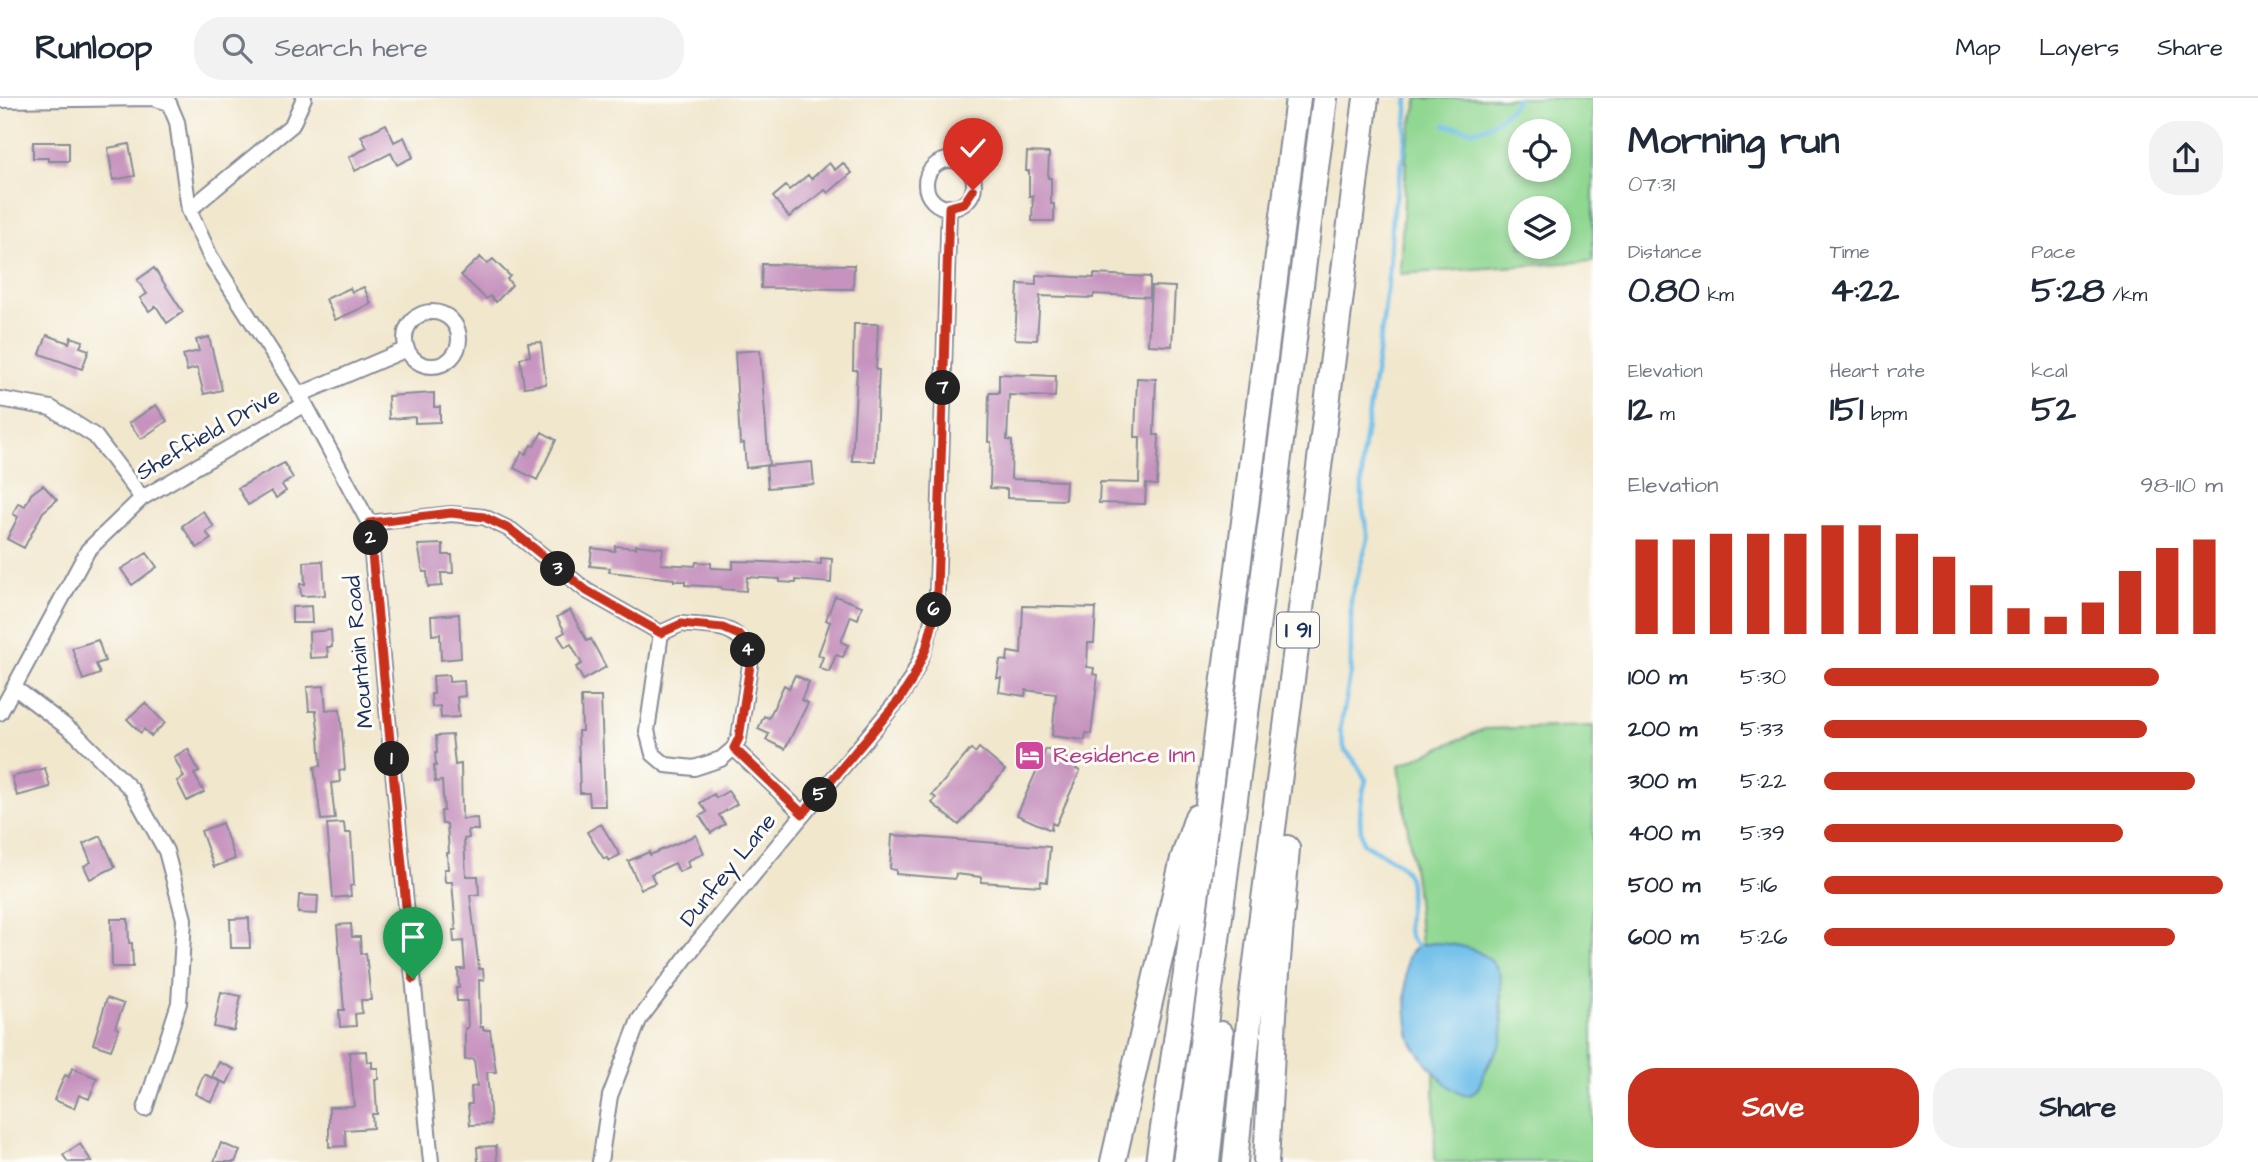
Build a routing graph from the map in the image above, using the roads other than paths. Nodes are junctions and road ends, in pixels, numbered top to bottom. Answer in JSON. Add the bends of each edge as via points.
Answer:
{"nodes":[{"id":1,"x":115,"y":98,"type":"edge"},
{"id":2,"x":304,"y":98,"type":"edge"},
{"id":3,"x":1298,"y":98,"type":"edge"},
{"id":4,"x":1325,"y":98,"type":"edge"},
{"id":5,"x":1340,"y":98,"type":"edge"},
{"id":6,"x":1366,"y":98,"type":"edge"},
{"id":7,"x":0,"y":100,"type":"edge"},
{"id":8,"x":949,"y":207,"type":"dead end"},
{"id":9,"x":189,"y":210,"type":"junction"},
{"id":10,"x":407,"y":349,"type":"dead end"},
{"id":11,"x":0,"y":399,"type":"edge"},
{"id":12,"x":302,"y":400,"type":"junction"},
{"id":13,"x":142,"y":498,"type":"junction"},
{"id":14,"x":369,"y":523,"type":"junction"},
{"id":15,"x":661,"y":633,"type":"junction"},
{"id":16,"x":15,"y":688,"type":"junction"},
{"id":17,"x":0,"y":713,"type":"edge"},
{"id":18,"x":1285,"y":736,"type":"junction"},
{"id":19,"x":734,"y":748,"type":"junction"},
{"id":20,"x":1210,"y":788,"type":"junction"},
{"id":21,"x":803,"y":814,"type":"junction"},
{"id":22,"x":145,"y":1110,"type":"dead end"},
{"id":23,"x":431,"y":1162,"type":"edge"},
{"id":24,"x":600,"y":1162,"type":"edge"},
{"id":25,"x":1113,"y":1162,"type":"edge"},
{"id":26,"x":1158,"y":1162,"type":"edge"},
{"id":27,"x":1185,"y":1162,"type":"edge"},
{"id":28,"x":1207,"y":1162,"type":"edge"},
{"id":29,"x":1235,"y":1162,"type":"edge"},
{"id":30,"x":1266,"y":1162,"type":"edge"}],
"edges":[{"from":1,"to":7,"type":"street"},
{"from":1,"to":9,"type":"street","name":"Mountain Road","via":[[153,98],[169,103],[177,121]]},
{"from":2,"to":9,"type":"street","via":[[292,125]]},
{"from":3,"to":20,"type":"highway"},
{"from":4,"to":27,"type":"highway"},
{"from":5,"to":28,"type":"highway"},
{"from":6,"to":18,"type":"highway","number":"I 91"},
{"from":8,"to":21,"type":"street","name":"Dunfey Lane","via":[[937,593],[932,626],[919,666],[900,699]]},
{"from":9,"to":12,"type":"street","name":"Mountain Road","via":[[210,256]]},
{"from":10,"to":12,"type":"street","name":"Sheffield Drive"},
{"from":11,"to":13,"type":"street","via":[[51,408],[95,436]]},
{"from":12,"to":13,"type":"street","name":"Sheffield Drive"},
{"from":12,"to":14,"type":"street","name":"Mountain Road"},
{"from":13,"to":16,"type":"street","name":"Sheffield Drive","via":[[88,550]]},
{"from":14,"to":15,"type":"street","via":[[451,513],[484,517],[511,530],[587,591]]},
{"from":14,"to":23,"type":"street","name":"Mountain Road"},
{"from":15,"to":19,"type":"street","via":[[681,624],[723,628],[741,636],[748,647],[751,659]]},
{"from":15,"to":19,"type":"street","via":[[647,731],[653,754],[666,765],[694,768],[721,759]]},
{"from":16,"to":17,"type":"street","name":"Sheffield Drive"},
{"from":16,"to":22,"type":"street","via":[[76,734],[132,790],[166,851],[184,919],[179,1003]]},
{"from":18,"to":29,"type":"highway","number":"I 91"},
{"from":18,"to":30,"type":"highway","via":[[1291,803]]},
{"from":19,"to":21,"type":"street"},
{"from":20,"to":25,"type":"highway","via":[[1185,850]]},
{"from":20,"to":26,"type":"highway"},
{"from":21,"to":24,"type":"street","name":"Dunfey Lane","via":[[639,1020],[610,1096]]}]}
